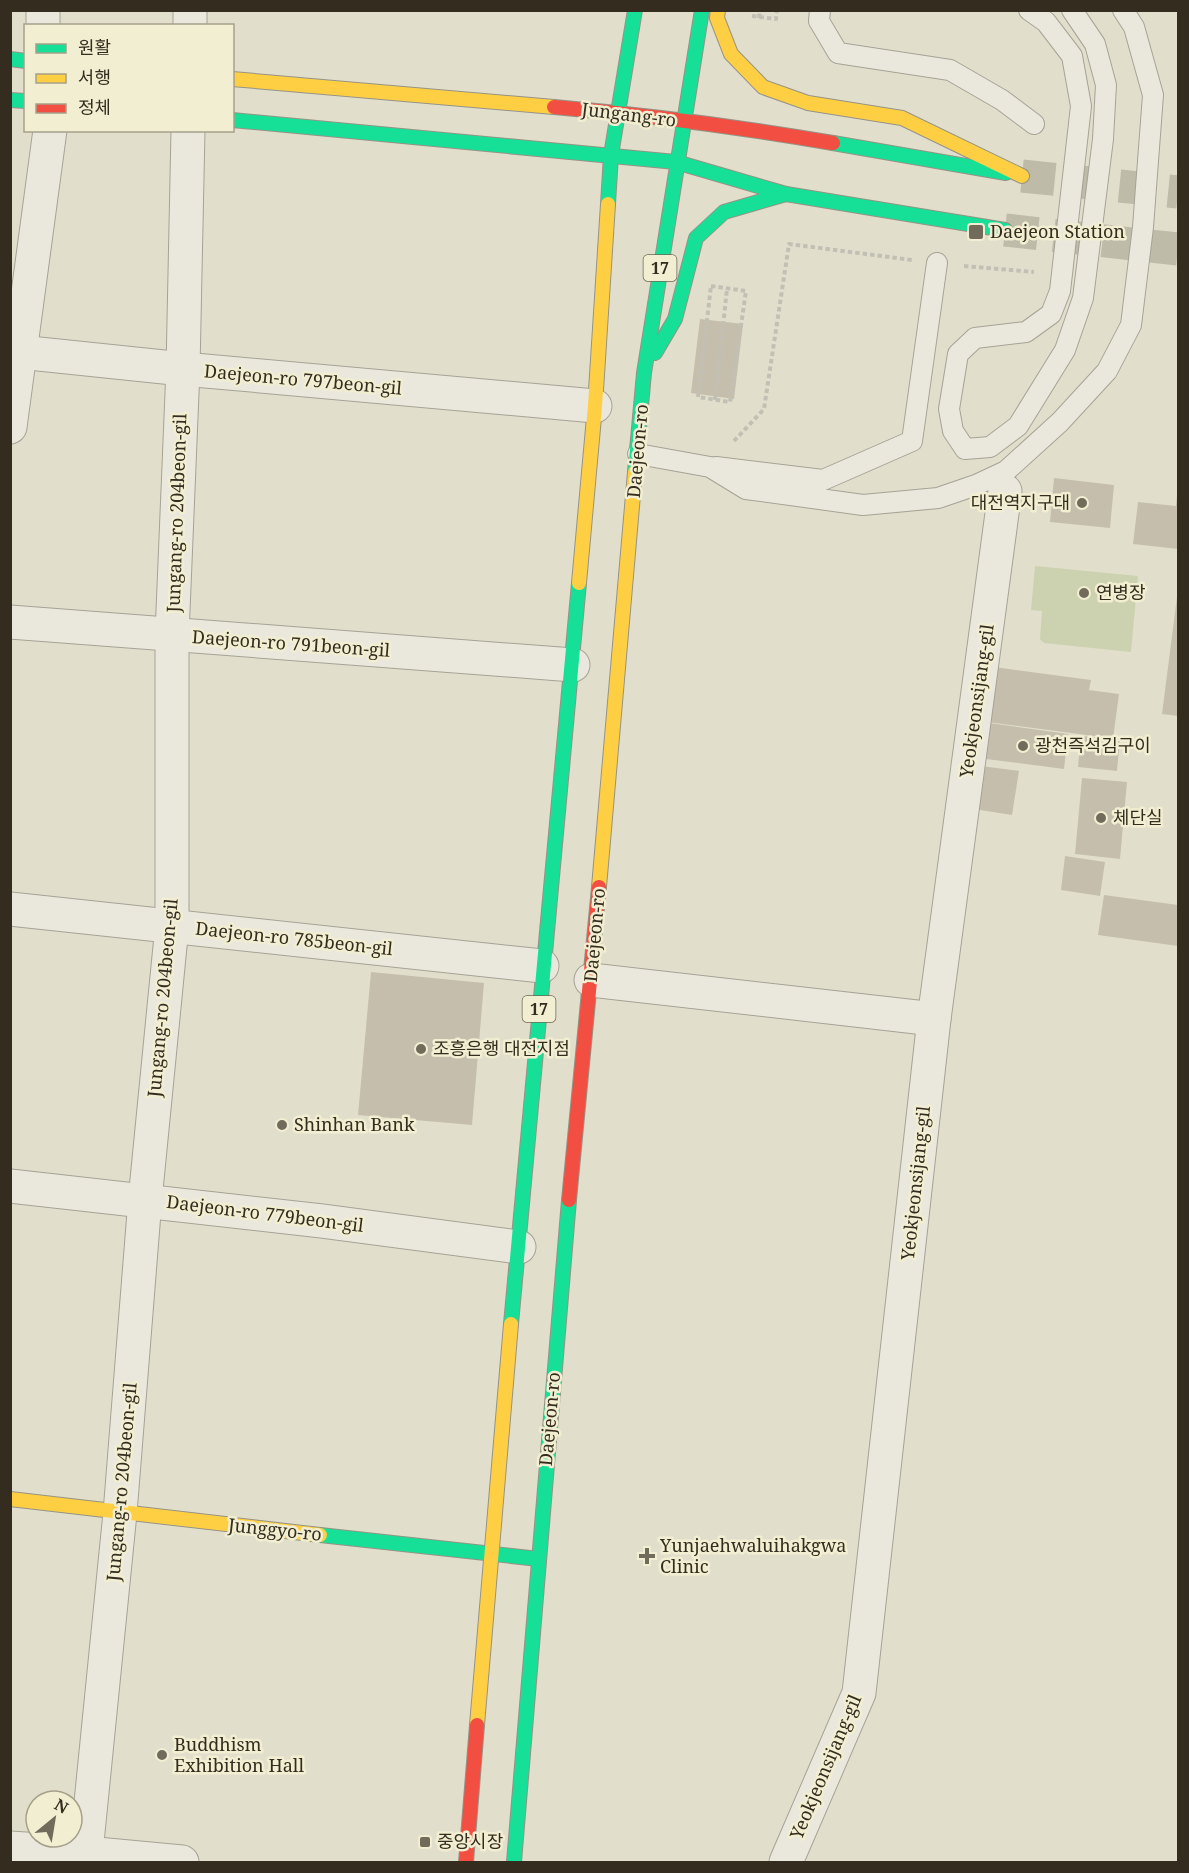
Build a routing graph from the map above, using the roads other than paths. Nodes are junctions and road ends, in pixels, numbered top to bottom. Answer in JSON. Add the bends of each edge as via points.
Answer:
{"nodes":[{"id":1,"x":635,"y":10,"type":"edge"},
{"id":2,"x":702,"y":10,"type":"edge"},
{"id":3,"x":718,"y":10,"type":"edge"},
{"id":4,"x":820,"y":10,"type":"edge"},
{"id":5,"x":1029,"y":10,"type":"edge"},
{"id":6,"x":1072,"y":10,"type":"edge"},
{"id":7,"x":1124,"y":10,"type":"edge"},
{"id":8,"x":234,"y":79,"type":"edge"},
{"id":9,"x":617,"y":112,"type":"junction"},
{"id":10,"x":234,"y":120,"type":"edge"},
{"id":11,"x":683,"y":122,"type":"junction"},
{"id":12,"x":1034,"y":124,"type":"dead end"},
{"id":13,"x":50,"y":132,"type":"edge"},
{"id":14,"x":188,"y":132,"type":"edge"},
{"id":15,"x":611,"y":155,"type":"junction"},
{"id":16,"x":676,"y":162,"type":"junction"},
{"id":17,"x":786,"y":194,"type":"junction"},
{"id":18,"x":1005,"y":230,"type":"tunnel mouth"},
{"id":19,"x":937,"y":263,"type":"road end"},
{"id":20,"x":15,"y":352,"type":"edge"},
{"id":21,"x":183,"y":369,"type":"junction"},
{"id":22,"x":644,"y":373,"type":"junction"},
{"id":23,"x":595,"y":406,"type":"junction"},
{"id":24,"x":10,"y":427,"type":"edge"},
{"id":25,"x":638,"y":454,"type":"junction"},
{"id":26,"x":710,"y":467,"type":"junction"},
{"id":27,"x":1005,"y":491,"type":"dead end"},
{"id":28,"x":10,"y":622,"type":"edge"},
{"id":29,"x":172,"y":635,"type":"junction"},
{"id":30,"x":573,"y":665,"type":"junction"},
{"id":31,"x":10,"y":909,"type":"edge"},
{"id":32,"x":172,"y":926,"type":"junction"},
{"id":33,"x":542,"y":966,"type":"junction"},
{"id":34,"x":591,"y":980,"type":"junction"},
{"id":35,"x":934,"y":1019,"type":"junction"},
{"id":36,"x":10,"y":1186,"type":"edge"},
{"id":37,"x":145,"y":1200,"type":"junction"},
{"id":38,"x":519,"y":1247,"type":"junction"},
{"id":39,"x":10,"y":1499,"type":"edge"},
{"id":40,"x":120,"y":1513,"type":"junction"},
{"id":41,"x":490,"y":1553,"type":"junction"},
{"id":42,"x":539,"y":1558,"type":"junction"},
{"id":43,"x":10,"y":1848,"type":"edge"},
{"id":44,"x":85,"y":1858,"type":"edge"},
{"id":45,"x":182,"y":1863,"type":"edge"},
{"id":46,"x":466,"y":1863,"type":"edge"},
{"id":47,"x":514,"y":1863,"type":"edge"},
{"id":48,"x":786,"y":1863,"type":"edge"}],
"edges":[{"from":1,"to":9,"type":"main road","number":"17"},
{"from":2,"to":11,"type":"main road","name":"Daejeon-ro","number":"17"},
{"from":3,"to":11,"type":"main road","name":"Jungang-ro","via":[[717,18],[731,54],[763,87],[808,103],[902,118],[1022,176],[764,131]]},
{"from":4,"to":12,"type":"lane","via":[[819,21],[838,52],[950,70]]},
{"from":5,"to":6,"type":"lane","via":[[1046,22],[1072,56],[1081,106],[1060,291],[1051,315],[1026,332],[975,338],[958,354],[949,409],[952,431],[965,449],[990,447],[1018,426],[1065,350],[1083,298],[1106,85],[1095,44]]},
{"from":7,"to":26,"type":"lane","via":[[1134,27],[1153,95],[1131,325],[1107,371],[1060,422],[1006,471],[938,498],[864,505],[746,489]]},
{"from":8,"to":9,"type":"main road","name":"Jungang-ro"},
{"from":9,"to":11,"type":"main road","name":"Jungang-ro"},
{"from":9,"to":15,"type":"main road","number":"17"},
{"from":10,"to":15,"type":"main road"},
{"from":11,"to":16,"type":"main road","name":"Daejeon-ro","number":"17"},
{"from":13,"to":20,"type":"street"},
{"from":14,"to":21,"type":"street","name":"Jungang-ro 204beon-gil"},
{"from":15,"to":16,"type":"main road"},
{"from":15,"to":23,"type":"main road","number":"17"},
{"from":16,"to":17,"type":"main road"},
{"from":16,"to":22,"type":"main road","name":"Daejeon-ro","number":"17"},
{"from":17,"to":18,"type":"main road"},
{"from":17,"to":22,"type":"main road","via":[[724,212],[696,238],[675,319]]},
{"from":19,"to":26,"type":"lane","via":[[912,441],[823,480]]},
{"from":20,"to":21,"type":"street","name":"Daejeon-ro 797beon-gil"},
{"from":20,"to":24,"type":"street"},
{"from":21,"to":23,"type":"street","name":"Daejeon-ro 797beon-gil"},
{"from":21,"to":29,"type":"street","name":"Jungang-ro 204beon-gil"},
{"from":22,"to":25,"type":"main road","name":"Daejeon-ro","number":"17"},
{"from":23,"to":30,"type":"main road","number":"17"},
{"from":25,"to":26,"type":"lane"},
{"from":25,"to":34,"type":"main road","name":"Daejeon-ro","number":"17"},
{"from":27,"to":35,"type":"street","name":"Yeokjeonsijang-gil"},
{"from":28,"to":29,"type":"street","name":"Daejeon-ro 791beon-gil"},
{"from":29,"to":30,"type":"street","name":"Daejeon-ro 791beon-gil"},
{"from":29,"to":32,"type":"street","name":"Jungang-ro 204beon-gil"},
{"from":30,"to":33,"type":"main road","number":"17"},
{"from":31,"to":32,"type":"street","name":"Daejeon-ro 785beon-gil"},
{"from":32,"to":33,"type":"street","name":"Daejeon-ro 785beon-gil"},
{"from":32,"to":37,"type":"street","name":"Jungang-ro 204beon-gil"},
{"from":33,"to":38,"type":"main road","number":"17"},
{"from":34,"to":35,"type":"street"},
{"from":34,"to":42,"type":"main road","name":"Daejeon-ro","number":"17"},
{"from":35,"to":48,"type":"street","name":"Yeokjeonsijang-gil","via":[[859,1693]]},
{"from":36,"to":37,"type":"street","name":"Daejeon-ro 779beon-gil"},
{"from":37,"to":38,"type":"street","name":"Daejeon-ro 779beon-gil"},
{"from":37,"to":40,"type":"street","name":"Jungang-ro 204beon-gil"},
{"from":38,"to":41,"type":"main road","number":"17"},
{"from":39,"to":40,"type":"main road","name":"Junggyo-ro"},
{"from":40,"to":41,"type":"main road","name":"Junggyo-ro"},
{"from":40,"to":44,"type":"street","name":"Jungang-ro 204beon-gil"},
{"from":41,"to":42,"type":"main road","name":"Junggyo-ro"},
{"from":41,"to":46,"type":"main road","number":"17"},
{"from":42,"to":47,"type":"main road","name":"Daejeon-ro","number":"17"},
{"from":43,"to":44,"type":"street"},
{"from":44,"to":45,"type":"street"}]}
